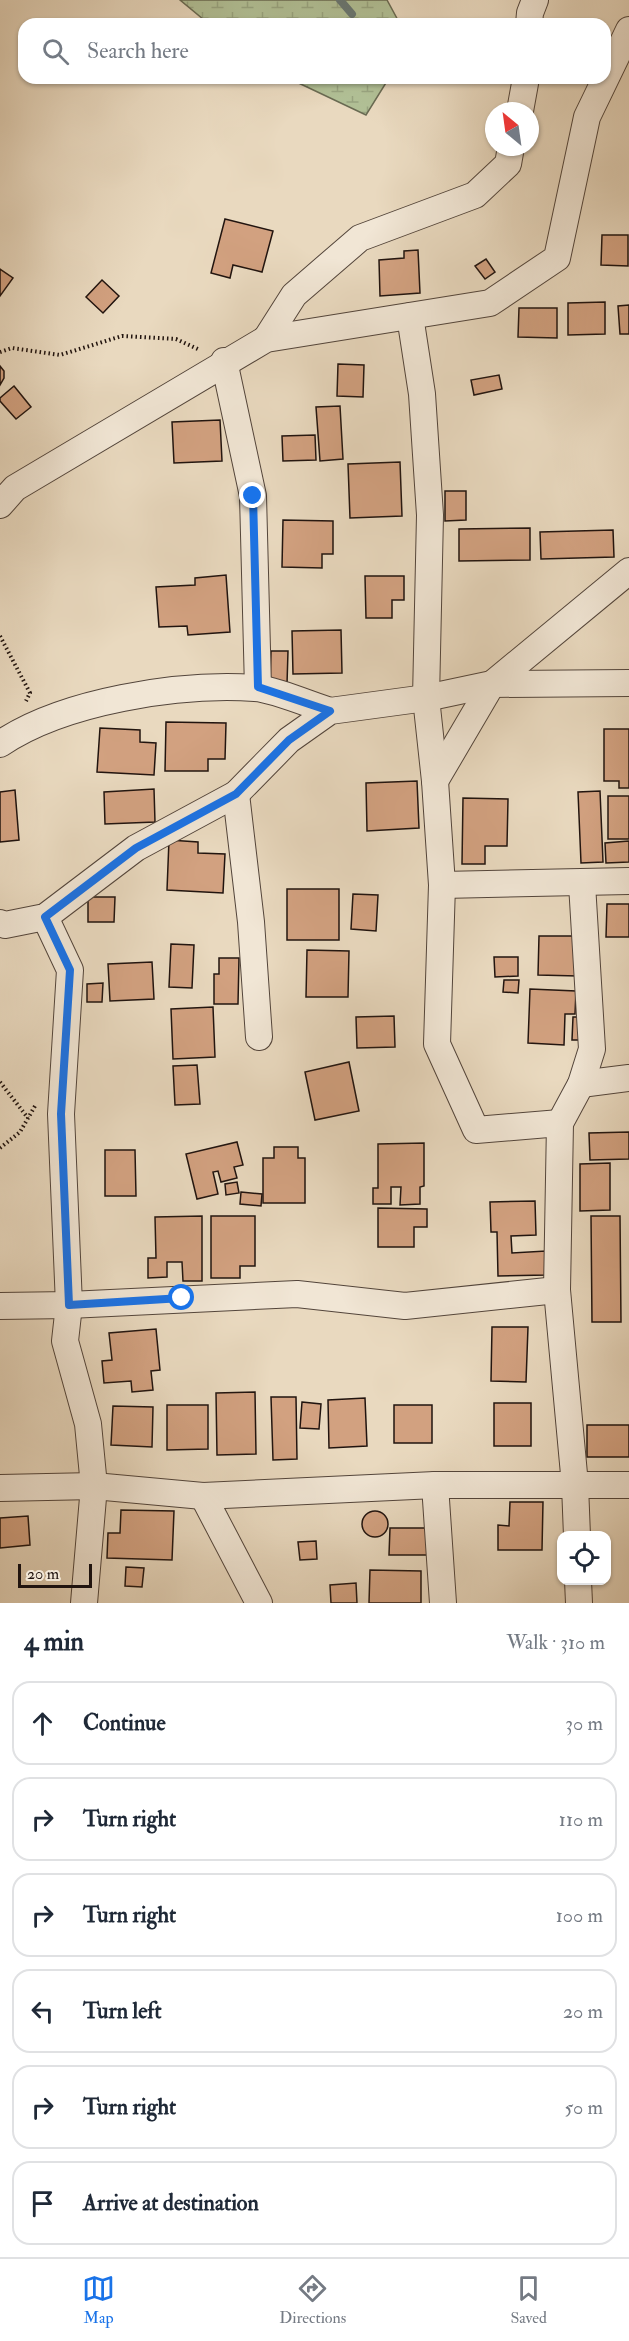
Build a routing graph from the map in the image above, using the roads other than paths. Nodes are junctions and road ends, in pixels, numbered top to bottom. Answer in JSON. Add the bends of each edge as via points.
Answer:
{"nodes":[{"id":1,"x":535,"y":0,"type":"edge"},
{"id":2,"x":530,"y":18,"type":"edge"},
{"id":3,"x":629,"y":30,"type":"edge"},
{"id":4,"x":611,"y":67,"type":"edge"},
{"id":5,"x":525,"y":84,"type":"edge"},
{"id":6,"x":603,"y":84,"type":"edge"},
{"id":7,"x":521,"y":102,"type":"edge"},
{"id":8,"x":509,"y":156,"type":"edge"},
{"id":9,"x":410,"y":316,"type":"junction"},
{"id":10,"x":266,"y":339,"type":"junction"},
{"id":11,"x":224,"y":361,"type":"junction"},
{"id":12,"x":5,"y":496,"type":"edge"},
{"id":13,"x":629,"y":571,"type":"edge"},
{"id":14,"x":629,"y":683,"type":"edge"},
{"id":15,"x":492,"y":684,"type":"junction"},
{"id":16,"x":258,"y":687,"type":"junction"},
{"id":17,"x":426,"y":698,"type":"junction"},
{"id":18,"x":330,"y":711,"type":"junction"},
{"id":19,"x":5,"y":741,"type":"edge"},
{"id":20,"x":435,"y":781,"type":"junction"},
{"id":21,"x":236,"y":794,"type":"junction"},
{"id":22,"x":629,"y":881,"type":"edge"},
{"id":23,"x":582,"y":884,"type":"junction"},
{"id":24,"x":442,"y":885,"type":"junction"},
{"id":25,"x":45,"y":917,"type":"junction"},
{"id":26,"x":0,"y":923,"type":"edge"},
{"id":27,"x":259,"y":1037,"type":"dead end"},
{"id":28,"x":629,"y":1078,"type":"edge"},
{"id":29,"x":581,"y":1084,"type":"junction"},
{"id":30,"x":560,"y":1123,"type":"junction"},
{"id":31,"x":557,"y":1290,"type":"junction"},
{"id":32,"x":69,"y":1305,"type":"junction"},
{"id":33,"x":0,"y":1306,"type":"edge"},
{"id":34,"x":435,"y":1485,"type":"junction"},
{"id":35,"x":575,"y":1485,"type":"junction"},
{"id":36,"x":629,"y":1485,"type":"edge"},
{"id":37,"x":94,"y":1486,"type":"junction"},
{"id":38,"x":0,"y":1488,"type":"edge"},
{"id":39,"x":203,"y":1496,"type":"junction"},
{"id":40,"x":577,"y":1531,"type":"edge"},
{"id":41,"x":578,"y":1585,"type":"edge"},
{"id":42,"x":84,"y":1603,"type":"edge"},
{"id":43,"x":259,"y":1603,"type":"edge"},
{"id":44,"x":443,"y":1603,"type":"edge"},
{"id":45,"x":579,"y":1603,"type":"edge"}],
"edges":[{"from":1,"to":2,"type":"street"},
{"from":3,"to":4,"type":"street"},
{"from":5,"to":7,"type":"street"},
{"from":6,"to":9,"type":"street","via":[[587,117],[557,258],[490,303]]},
{"from":8,"to":10,"type":"street","via":[[508,164],[475,195],[360,238],[294,295]]},
{"from":9,"to":10,"type":"street"},
{"from":9,"to":17,"type":"street","via":[[422,394],[430,515]]},
{"from":10,"to":11,"type":"street"},
{"from":11,"to":12,"type":"street"},
{"from":11,"to":16,"type":"street","via":[[253,496]]},
{"from":13,"to":15,"type":"street"},
{"from":14,"to":15,"type":"street"},
{"from":15,"to":17,"type":"street"},
{"from":15,"to":20,"type":"street"},
{"from":16,"to":18,"type":"street"},
{"from":16,"to":19,"type":"street","via":[[176,688],[74,709]]},
{"from":17,"to":18,"type":"street"},
{"from":17,"to":20,"type":"street"},
{"from":18,"to":21,"type":"street","via":[[289,740]]},
{"from":20,"to":24,"type":"street"},
{"from":21,"to":25,"type":"street","via":[[136,848]]},
{"from":21,"to":27,"type":"street"},
{"from":22,"to":23,"type":"street"},
{"from":23,"to":24,"type":"street"},
{"from":23,"to":29,"type":"street","via":[[592,1049]]},
{"from":24,"to":30,"type":"street","via":[[437,1044],[476,1130]]},
{"from":25,"to":26,"type":"street"},
{"from":25,"to":32,"type":"street","via":[[70,970],[61,1114]]},
{"from":28,"to":29,"type":"street"},
{"from":29,"to":30,"type":"street"},
{"from":30,"to":31,"type":"street"},
{"from":31,"to":32,"type":"street","via":[[405,1306],[297,1294]]},
{"from":31,"to":35,"type":"street"},
{"from":32,"to":33,"type":"street"},
{"from":32,"to":37,"type":"street","via":[[65,1341],[88,1424]]},
{"from":34,"to":35,"type":"street"},
{"from":34,"to":39,"type":"street"},
{"from":34,"to":44,"type":"street"},
{"from":35,"to":36,"type":"street"},
{"from":35,"to":40,"type":"street"},
{"from":37,"to":38,"type":"street"},
{"from":37,"to":39,"type":"street"},
{"from":37,"to":42,"type":"street"},
{"from":39,"to":43,"type":"street"},
{"from":41,"to":45,"type":"street"}]}
